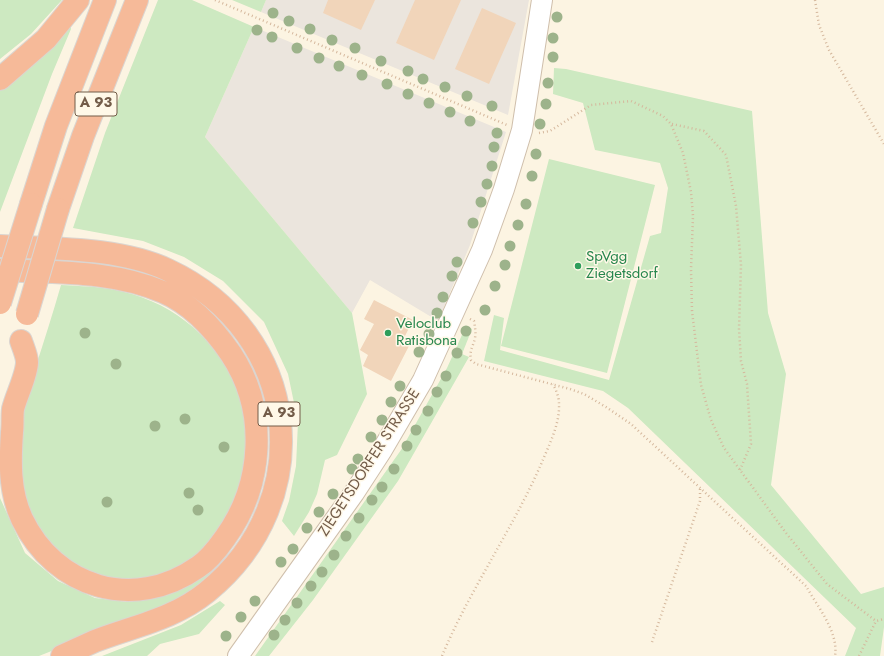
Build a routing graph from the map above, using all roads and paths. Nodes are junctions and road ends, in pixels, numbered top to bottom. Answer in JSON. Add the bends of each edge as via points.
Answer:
{"nodes":[{"id":1,"x":78,"y":0,"type":"edge"},
{"id":2,"x":105,"y":0,"type":"edge"},
{"id":3,"x":136,"y":0,"type":"edge"},
{"id":4,"x":215,"y":0,"type":"edge"},
{"id":5,"x":542,"y":0,"type":"edge"},
{"id":6,"x":815,"y":0,"type":"edge"},
{"id":7,"x":0,"y":78,"type":"edge"},
{"id":8,"x":671,"y":124,"type":"junction"},
{"id":9,"x":522,"y":130,"type":"junction"},
{"id":10,"x":884,"y":144,"type":"edge"},
{"id":11,"x":0,"y":246,"type":"edge"},
{"id":12,"x":0,"y":270,"type":"edge"},
{"id":13,"x":0,"y":303,"type":"edge"},
{"id":14,"x":455,"y":312,"type":"junction"},
{"id":15,"x":20,"y":341,"type":"junction"},
{"id":16,"x":553,"y":383,"type":"junction"},
{"id":17,"x":0,"y":411,"type":"edge"},
{"id":18,"x":740,"y":470,"type":"junction"},
{"id":19,"x":700,"y":489,"type":"junction"},
{"id":20,"x":884,"y":619,"type":"edge"},
{"id":21,"x":876,"y":621,"type":"junction"},
{"id":22,"x":652,"y":642,"type":"dead end"},
{"id":23,"x":62,"y":656,"type":"edge"},
{"id":24,"x":238,"y":656,"type":"edge"},
{"id":25,"x":442,"y":656,"type":"edge"},
{"id":26,"x":835,"y":656,"type":"edge"},
{"id":27,"x":859,"y":656,"type":"edge"}],
"edges":[{"from":1,"to":7,"type":"highway","via":[[46,39]]},
{"from":2,"to":13,"type":"highway","number":"A 93","bridge":true,"via":[[56,126]]},
{"from":3,"to":15,"type":"highway","number":"A 93","bridge":true,"via":[[83,136],[58,209]]},
{"from":4,"to":9,"type":"path"},
{"from":5,"to":9,"type":"street","name":"ZIEGETSDORFER STRASSE"},
{"from":6,"to":10,"type":"path","via":[[819,24],[829,50]]},
{"from":8,"to":9,"type":"path","via":[[663,116],[631,101],[591,105],[542,134]]},
{"from":8,"to":18,"type":"path","via":[[683,153],[691,192],[692,311],[701,385],[711,420],[724,448]]},
{"from":8,"to":18,"type":"path","via":[[704,131],[726,155],[736,206],[741,265],[741,361],[747,384],[751,444]]},
{"from":9,"to":14,"type":"street","name":"ZIEGETSDORFER STRASSE","via":[[482,250]]},
{"from":11,"to":23,"type":"highway","number":"A 93","via":[[84,251],[117,256],[166,269],[186,280],[230,313],[250,339],[267,370],[278,404],[281,450],[274,493],[261,527],[237,564],[207,592],[188,605],[156,621],[95,641]]},
{"from":12,"to":15,"type":"highway","number":"A 93","via":[[99,276],[137,283],[165,293],[194,312],[223,342],[240,367],[252,398],[257,424],[257,458],[248,496],[237,522],[218,548],[199,567],[174,580],[151,587],[124,590],[104,588],[79,579],[58,566],[36,542],[21,518],[12,484],[10,459],[13,410],[28,362]]},
{"from":14,"to":16,"type":"path","via":[[474,321],[475,338],[470,353],[471,360],[476,364]]},
{"from":14,"to":24,"type":"street","name":"ZIEGETSDORFER STRASSE","via":[[423,380],[382,450]]},
{"from":15,"to":17,"type":"highway","number":"A 93"},
{"from":16,"to":19,"type":"path","via":[[584,394],[631,424]]},
{"from":16,"to":25,"type":"path","via":[[559,410],[548,449],[520,511],[463,610]]},
{"from":18,"to":21,"type":"path","via":[[827,584]]},
{"from":19,"to":22,"type":"path","via":[[700,501]]},
{"from":19,"to":26,"type":"path","via":[[806,586],[834,640]]},
{"from":20,"to":21,"type":"path"},
{"from":21,"to":27,"type":"path"}]}
